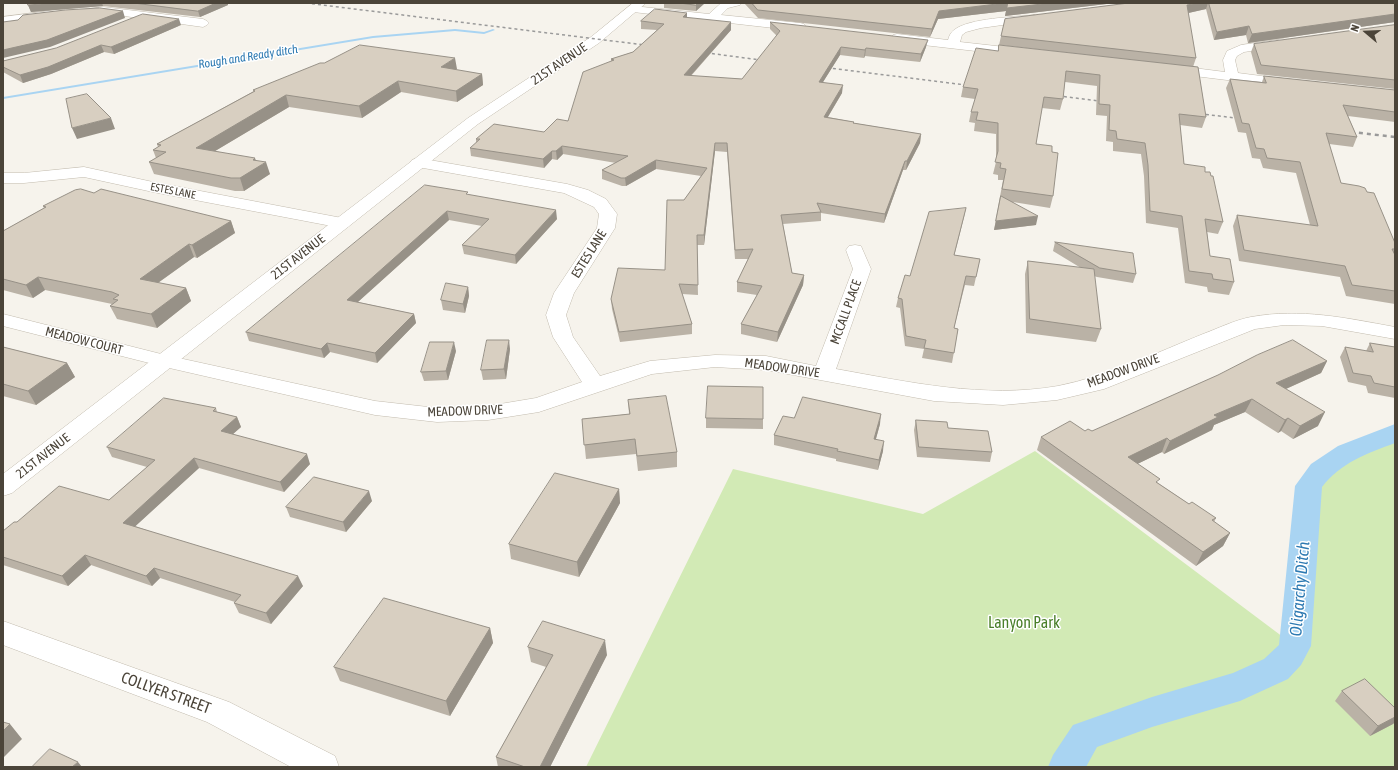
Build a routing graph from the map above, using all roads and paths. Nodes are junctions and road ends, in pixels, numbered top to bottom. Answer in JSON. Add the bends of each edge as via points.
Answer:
{"nodes":[{"id":1,"x":736,"y":3,"type":"edge"},
{"id":2,"x":637,"y":6,"type":"edge"},
{"id":3,"x":84,"y":11,"type":"edge"},
{"id":4,"x":60,"y":13,"type":"edge"},
{"id":5,"x":144,"y":15,"type":"junction"},
{"id":6,"x":1048,"y":16,"type":"edge"},
{"id":7,"x":712,"y":17,"type":"junction"},
{"id":8,"x":3,"y":20,"type":"edge"},
{"id":9,"x":203,"y":23,"type":"dead end"},
{"id":10,"x":118,"y":26,"type":"edge"},
{"id":11,"x":813,"y":29,"type":"edge"},
{"id":12,"x":883,"y":37,"type":"edge"},
{"id":13,"x":1295,"y":42,"type":"edge"},
{"id":14,"x":953,"y":45,"type":"junction"},
{"id":15,"x":1038,"y":54,"type":"edge"},
{"id":16,"x":1155,"y":68,"type":"edge"},
{"id":17,"x":1232,"y":76,"type":"junction"},
{"id":18,"x":1308,"y":85,"type":"edge"},
{"id":19,"x":418,"y":164,"type":"junction"},
{"id":20,"x":3,"y":178,"type":"edge"},
{"id":21,"x":342,"y":223,"type":"junction"},
{"id":22,"x":855,"y":250,"type":"dead end"},
{"id":23,"x":3,"y":320,"type":"edge"},
{"id":24,"x":1395,"y":332,"type":"edge"},
{"id":25,"x":165,"y":361,"type":"junction"},
{"id":26,"x":824,"y":374,"type":"junction"},
{"id":27,"x":595,"y":385,"type":"junction"},
{"id":28,"x":3,"y":487,"type":"edge"},
{"id":29,"x":3,"y":632,"type":"edge"},
{"id":30,"x":323,"y":767,"type":"edge"}],
"edges":[{"from":1,"to":7,"type":"street","via":[[724,6]]},
{"from":2,"to":7,"type":"street"},
{"from":2,"to":19,"type":"street","name":"21ST AVENUE","via":[[600,36],[474,121]]},
{"from":3,"to":5,"type":"street","via":[[103,10]]},
{"from":4,"to":8,"type":"street"},
{"from":5,"to":9,"type":"street"},
{"from":5,"to":10,"type":"street"},
{"from":6,"to":14,"type":"street","via":[[962,29],[956,34]]},
{"from":7,"to":11,"type":"street"},
{"from":12,"to":14,"type":"street"},
{"from":13,"to":17,"type":"street","via":[[1241,49],[1231,54],[1229,60]]},
{"from":14,"to":15,"type":"street"},
{"from":16,"to":17,"type":"street"},
{"from":17,"to":18,"type":"street"},
{"from":19,"to":21,"type":"street","name":"21ST AVENUE"},
{"from":19,"to":27,"type":"street","name":"ESTES LANE","via":[[567,189],[600,203],[608,214],[606,228],[564,293],[556,315],[563,337]]},
{"from":20,"to":21,"type":"street","name":"ESTES LANE","via":[[84,172]]},
{"from":21,"to":25,"type":"street","name":"21ST AVENUE"},
{"from":22,"to":26,"type":"street","name":"MCCALL PLACE","via":[[862,269]]},
{"from":23,"to":25,"type":"street","name":"MEADOW COURT"},
{"from":24,"to":26,"type":"street","name":"MEADOW DRIVE","via":[[1322,320],[1284,319],[1250,323],[1096,384],[1057,393],[1003,398],[934,394]]},
{"from":25,"to":27,"type":"street","name":"MEADOW DRIVE","via":[[375,408],[436,415],[488,413],[539,405]]},
{"from":25,"to":28,"type":"street","name":"21ST AVENUE"},
{"from":26,"to":27,"type":"street","name":"MEADOW DRIVE","via":[[766,363],[715,361],[650,368]]},
{"from":29,"to":30,"type":"street","name":"COLLYER STREET","via":[[218,712]]}]}
